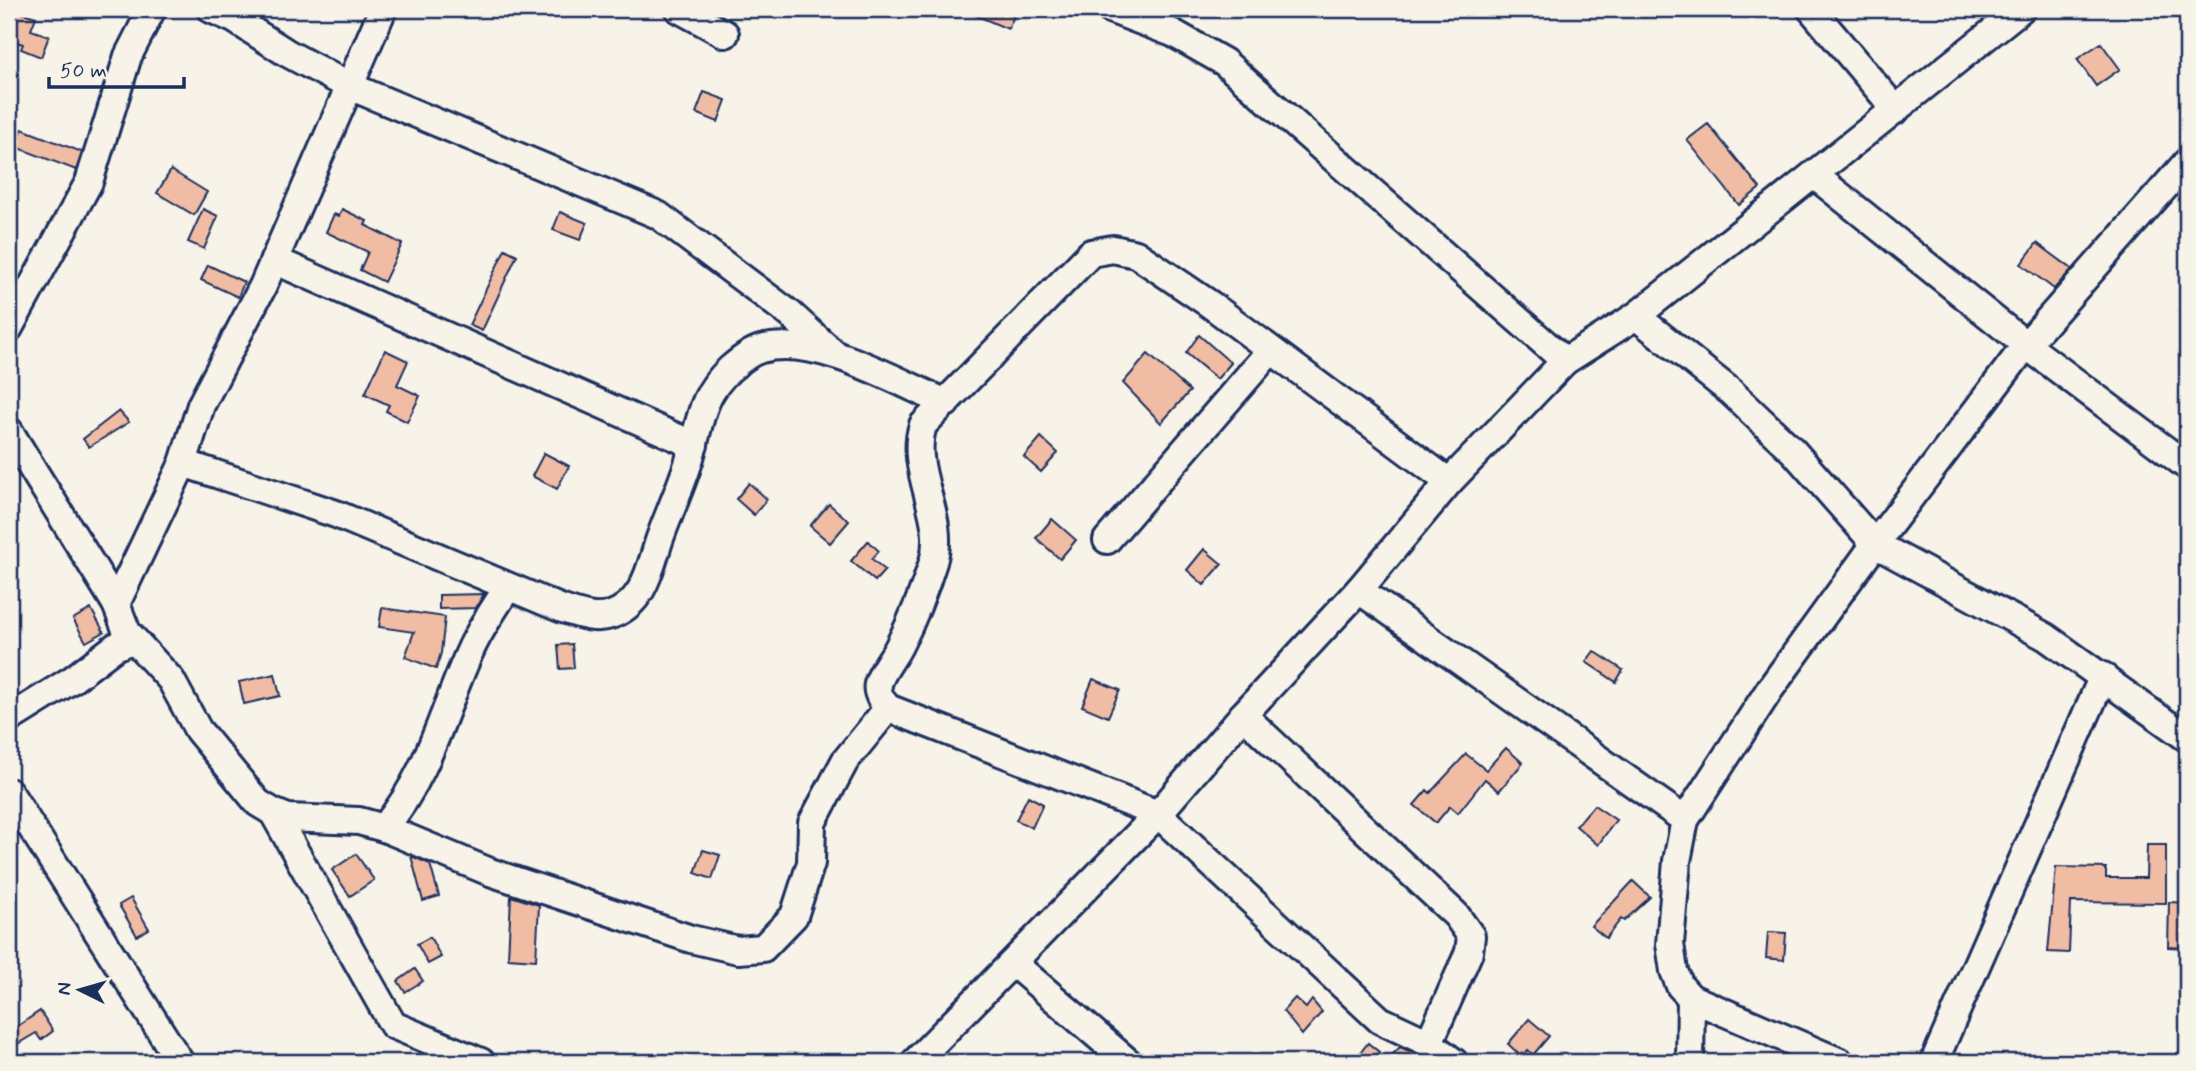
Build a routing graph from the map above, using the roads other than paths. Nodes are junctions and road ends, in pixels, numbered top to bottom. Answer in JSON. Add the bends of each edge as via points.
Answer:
{"nodes":[{"id":1,"x":152,"y":9,"type":"edge"},
{"id":2,"x":211,"y":9,"type":"edge"},
{"id":3,"x":383,"y":9,"type":"edge"},
{"id":4,"x":678,"y":9,"type":"edge"},
{"id":5,"x":1110,"y":9,"type":"edge"},
{"id":6,"x":1811,"y":9,"type":"edge"},
{"id":7,"x":2021,"y":9,"type":"edge"},
{"id":8,"x":725,"y":34,"type":"dead end"},
{"id":9,"x":347,"y":85,"type":"junction"},
{"id":10,"x":1896,"y":110,"type":"junction"},
{"id":11,"x":2187,"y":162,"type":"edge"},
{"id":12,"x":1814,"y":175,"type":"junction"},
{"id":13,"x":274,"y":260,"type":"junction"},
{"id":14,"x":1636,"y":316,"type":"junction"},
{"id":15,"x":9,"y":328,"type":"edge"},
{"id":16,"x":2026,"y":345,"type":"junction"},
{"id":17,"x":1271,"y":350,"type":"junction"},
{"id":18,"x":833,"y":353,"type":"junction"},
{"id":19,"x":1565,"y":361,"type":"junction"},
{"id":20,"x":946,"y":403,"type":"junction"},
{"id":21,"x":9,"y":431,"type":"edge"},
{"id":22,"x":694,"y":445,"type":"junction"},
{"id":23,"x":183,"y":463,"type":"junction"},
{"id":24,"x":2187,"y":466,"type":"edge"},
{"id":25,"x":1449,"y":482,"type":"junction"},
{"id":26,"x":1107,"y":540,"type":"dead end"},
{"id":27,"x":1875,"y":544,"type":"junction"},
{"id":28,"x":507,"y":588,"type":"junction"},
{"id":29,"x":1359,"y":590,"type":"junction"},
{"id":30,"x":116,"y":604,"type":"junction"},
{"id":31,"x":132,"y":639,"type":"junction"},
{"id":32,"x":2103,"y":676,"type":"junction"},
{"id":33,"x":888,"y":708,"type":"junction"},
{"id":34,"x":1242,"y":715,"type":"junction"},
{"id":35,"x":9,"y":719,"type":"edge"},
{"id":36,"x":2187,"y":738,"type":"edge"},
{"id":37,"x":9,"y":792,"type":"edge"},
{"id":38,"x":273,"y":812,"type":"junction"},
{"id":39,"x":1158,"y":814,"type":"junction"},
{"id":40,"x":1685,"y":820,"type":"junction"},
{"id":41,"x":384,"y":828,"type":"junction"},
{"id":42,"x":1013,"y":963,"type":"junction"},
{"id":43,"x":1691,"y":998,"type":"junction"},
{"id":44,"x":1429,"y":1043,"type":"junction"},
{"id":45,"x":441,"y":1057,"type":"edge"},
{"id":46,"x":180,"y":1062,"type":"edge"},
{"id":47,"x":481,"y":1062,"type":"edge"},
{"id":48,"x":915,"y":1062,"type":"edge"},
{"id":49,"x":1128,"y":1062,"type":"edge"},
{"id":50,"x":1454,"y":1062,"type":"edge"},
{"id":51,"x":1690,"y":1062,"type":"edge"},
{"id":52,"x":1840,"y":1062,"type":"edge"},
{"id":53,"x":1934,"y":1062,"type":"edge"}],
"edges":[{"from":1,"to":15,"type":"street","via":[[128,56],[89,182]]},
{"from":2,"to":9,"type":"street"},
{"from":3,"to":9,"type":"street"},
{"from":4,"to":8,"type":"street"},
{"from":5,"to":19,"type":"street","via":[[1173,33],[1224,62]]},
{"from":6,"to":10,"type":"street"},
{"from":7,"to":10,"type":"street"},
{"from":9,"to":13,"type":"street","via":[[334,126]]},
{"from":9,"to":18,"type":"street","via":[[658,215],[790,314]]},
{"from":10,"to":12,"type":"street"},
{"from":11,"to":16,"type":"street"},
{"from":12,"to":14,"type":"street"},
{"from":12,"to":16,"type":"street"},
{"from":13,"to":22,"type":"street"},
{"from":13,"to":23,"type":"street","via":[[201,405]]},
{"from":14,"to":19,"type":"street"},
{"from":14,"to":27,"type":"street","via":[[1731,392],[1794,452]]},
{"from":16,"to":24,"type":"street"},
{"from":16,"to":27,"type":"street"},
{"from":17,"to":20,"type":"street","via":[[1136,254],[1100,249],[1091,253]]},
{"from":17,"to":25,"type":"street"},
{"from":17,"to":26,"type":"street"},
{"from":18,"to":20,"type":"street"},
{"from":18,"to":22,"type":"street","via":[[778,347],[759,350],[737,363],[713,384],[701,408]]},
{"from":19,"to":25,"type":"street"},
{"from":20,"to":33,"type":"street","via":[[923,425],[918,440],[936,540],[934,558],[914,616],[878,685],[880,699]]},
{"from":21,"to":30,"type":"street"},
{"from":22,"to":28,"type":"street","via":[[645,586],[622,610],[609,616],[583,616]]},
{"from":23,"to":28,"type":"street","via":[[336,514]]},
{"from":23,"to":30,"type":"street"},
{"from":25,"to":29,"type":"street"},
{"from":27,"to":32,"type":"street","via":[[2046,637]]},
{"from":27,"to":40,"type":"street","via":[[1770,689]]},
{"from":28,"to":41,"type":"street","via":[[471,650],[429,759],[413,790]]},
{"from":29,"to":34,"type":"street"},
{"from":29,"to":40,"type":"street"},
{"from":30,"to":31,"type":"street"},
{"from":31,"to":35,"type":"street"},
{"from":31,"to":38,"type":"street","via":[[172,680],[198,730],[226,765],[258,803]]},
{"from":32,"to":36,"type":"street"},
{"from":32,"to":53,"type":"street"},
{"from":33,"to":39,"type":"street"},
{"from":33,"to":41,"type":"street","via":[[845,761],[813,823],[811,863],[794,916],[763,948],[738,950],[691,939],[490,872]]},
{"from":34,"to":39,"type":"street"},
{"from":34,"to":44,"type":"street","via":[[1456,915],[1471,936],[1469,952]]},
{"from":37,"to":46,"type":"street"},
{"from":38,"to":41,"type":"street","via":[[288,818],[359,821]]},
{"from":38,"to":45,"type":"street","via":[[394,1026]]},
{"from":39,"to":42,"type":"street"},
{"from":39,"to":44,"type":"street","via":[[1380,1020]]},
{"from":40,"to":43,"type":"street","via":[[1671,944],[1674,971]]},
{"from":42,"to":48,"type":"street"},
{"from":42,"to":49,"type":"street"},
{"from":43,"to":51,"type":"street"},
{"from":43,"to":52,"type":"street"},
{"from":44,"to":50,"type":"street"},
{"from":45,"to":47,"type":"street"}]}
